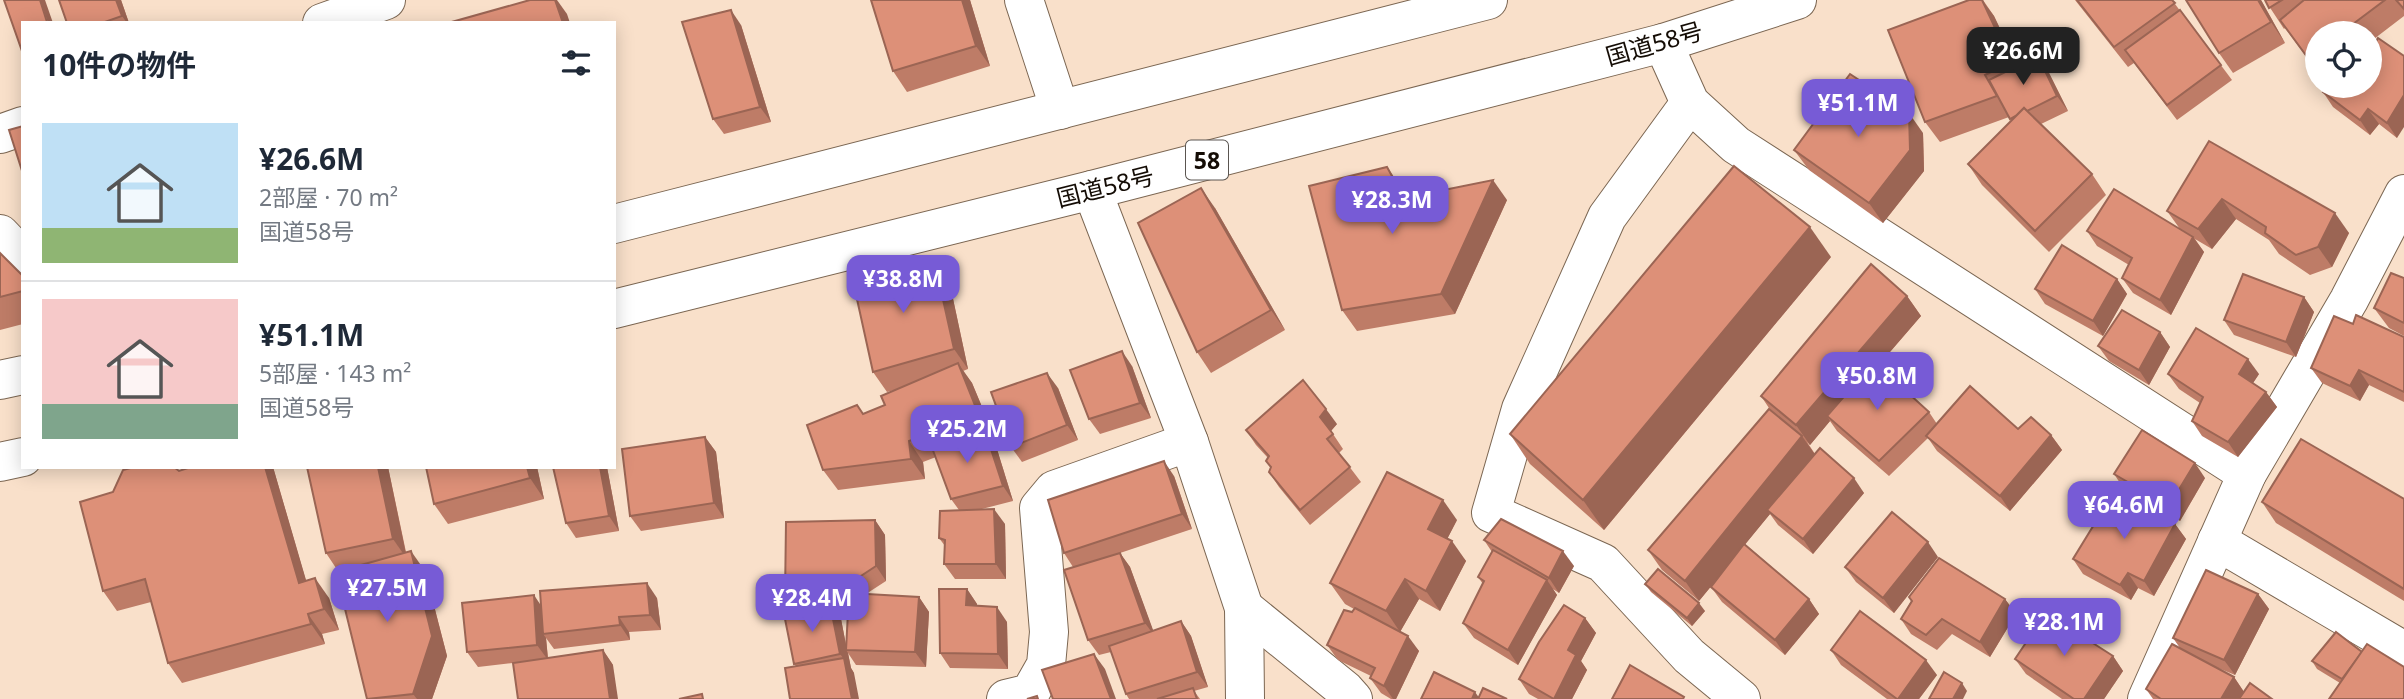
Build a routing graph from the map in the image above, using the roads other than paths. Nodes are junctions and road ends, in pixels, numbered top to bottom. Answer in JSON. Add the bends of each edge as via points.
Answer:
{"nodes":[{"id":1,"x":386,"y":0,"type":"edge"},
{"id":2,"x":1024,"y":0,"type":"edge"},
{"id":3,"x":1489,"y":0,"type":"edge"},
{"id":4,"x":1797,"y":0,"type":"edge"},
{"id":5,"x":328,"y":21,"type":"edge"},
{"id":6,"x":1662,"y":43,"type":"junction"},
{"id":7,"x":1690,"y":103,"type":"junction"},
{"id":8,"x":1060,"y":110,"type":"junction"},
{"id":9,"x":21,"y":127,"type":"edge"},
{"id":10,"x":0,"y":134,"type":"edge"},
{"id":11,"x":1092,"y":190,"type":"junction"},
{"id":12,"x":2404,"y":194,"type":"edge"},
{"id":13,"x":616,"y":222,"type":"edge"},
{"id":14,"x":0,"y":234,"type":"edge"},
{"id":15,"x":21,"y":256,"type":"edge"},
{"id":16,"x":616,"y":309,"type":"edge"},
{"id":17,"x":21,"y":375,"type":"edge"},
{"id":18,"x":0,"y":380,"type":"edge"},
{"id":19,"x":1189,"y":442,"type":"junction"},
{"id":20,"x":21,"y":457,"type":"edge"},
{"id":21,"x":0,"y":462,"type":"edge"},
{"id":22,"x":2247,"y":474,"type":"junction"},
{"id":23,"x":2217,"y":541,"type":"junction"},
{"id":24,"x":1244,"y":608,"type":"junction"},
{"id":25,"x":2404,"y":651,"type":"edge"},
{"id":26,"x":1006,"y":699,"type":"edge"},
{"id":27,"x":1245,"y":699,"type":"edge"},
{"id":28,"x":1353,"y":699,"type":"edge"},
{"id":29,"x":1741,"y":699,"type":"edge"},
{"id":30,"x":2147,"y":699,"type":"edge"}],
"edges":[{"from":1,"to":5,"type":"main road"},
{"from":2,"to":8,"type":"main road"},
{"from":3,"to":8,"type":"main road"},
{"from":4,"to":6,"type":"main road","name":"国道58号","number":"58"},
{"from":6,"to":7,"type":"main road"},
{"from":6,"to":11,"type":"main road","name":"国道58号","number":"58"},
{"from":7,"to":22,"type":"main road","via":[[1736,145]]},
{"from":7,"to":29,"type":"main road","via":[[1607,217],[1521,410],[1491,513],[1603,563],[1689,656]]},
{"from":8,"to":13,"type":"main road"},
{"from":9,"to":10,"type":"main road"},
{"from":11,"to":16,"type":"main road","name":"国道58号","number":"58"},
{"from":11,"to":19,"type":"main road"},
{"from":12,"to":22,"type":"main road","via":[[2349,300]]},
{"from":14,"to":15,"type":"main road"},
{"from":17,"to":18,"type":"main road"},
{"from":19,"to":24,"type":"main road"},
{"from":19,"to":26,"type":"main road","via":[[1054,490],[1039,508],[1049,632],[1046,664],[1030,693]]},
{"from":20,"to":21,"type":"main road"},
{"from":22,"to":23,"type":"main road"},
{"from":23,"to":25,"type":"main road"},
{"from":23,"to":30,"type":"main road"},
{"from":24,"to":27,"type":"main road"},
{"from":24,"to":28,"type":"main road"}]}
